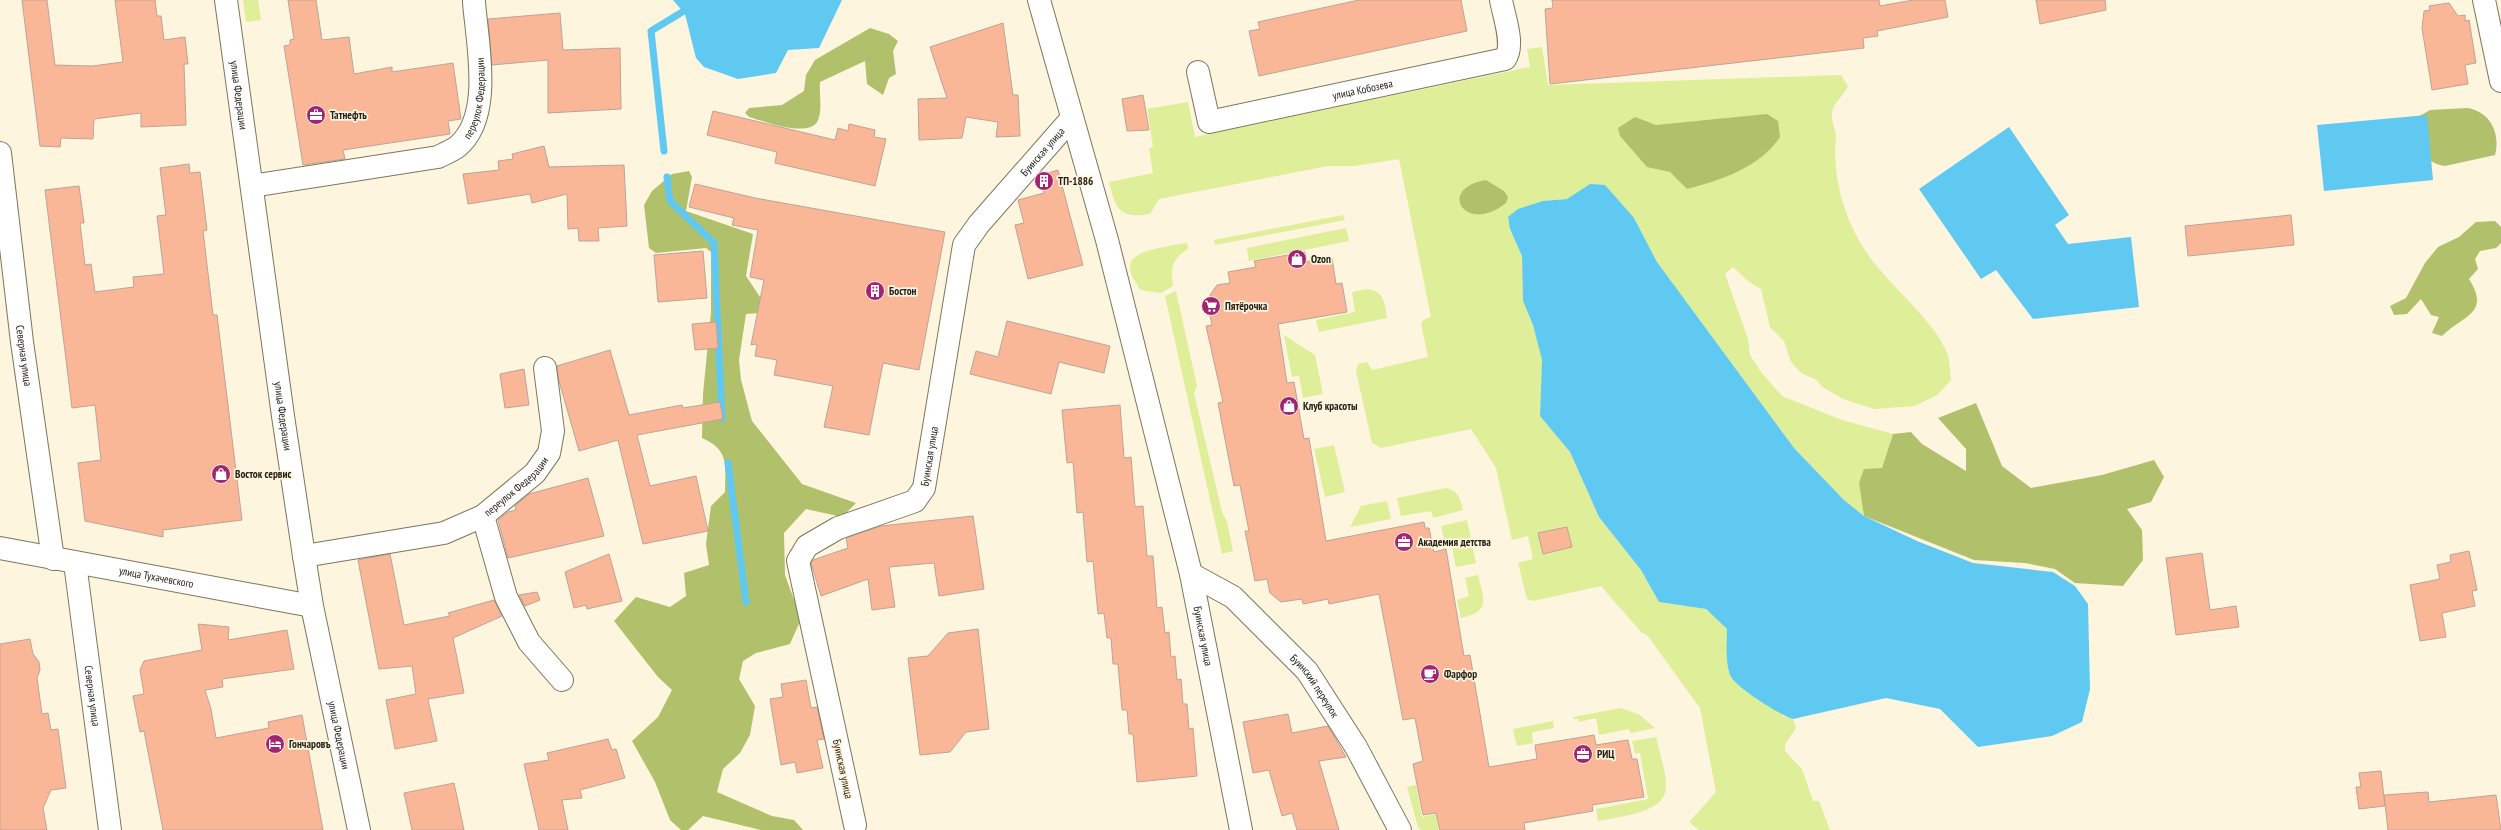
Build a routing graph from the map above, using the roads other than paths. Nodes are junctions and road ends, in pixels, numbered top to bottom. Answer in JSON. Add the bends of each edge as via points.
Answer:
{"nodes":[{"id":1,"x":226,"y":0,"type":"edge"},
{"id":2,"x":1040,"y":0,"type":"edge"},
{"id":3,"x":1501,"y":0,"type":"edge"},
{"id":4,"x":2484,"y":0,"type":"edge"},
{"id":5,"x":474,"y":2,"type":"dead end"},
{"id":6,"x":1198,"y":72,"type":"dead end"},
{"id":7,"x":2501,"y":80,"type":"edge"},
{"id":8,"x":1072,"y":118,"type":"junction"},
{"id":9,"x":0,"y":152,"type":"edge"},
{"id":10,"x":252,"y":186,"type":"junction"},
{"id":11,"x":545,"y":368,"type":"dead end"},
{"id":12,"x":484,"y":516,"type":"junction"},
{"id":13,"x":0,"y":548,"type":"edge"},
{"id":14,"x":304,"y":556,"type":"junction"},
{"id":15,"x":53,"y":559,"type":"junction"},
{"id":16,"x":75,"y":563,"type":"junction"},
{"id":17,"x":1191,"y":574,"type":"junction"},
{"id":18,"x":312,"y":606,"type":"junction"},
{"id":19,"x":562,"y":680,"type":"dead end"},
{"id":20,"x":855,"y":825,"type":"dead end"},
{"id":21,"x":110,"y":830,"type":"edge"},
{"id":22,"x":359,"y":830,"type":"edge"},
{"id":23,"x":1241,"y":830,"type":"edge"},
{"id":24,"x":1400,"y":830,"type":"edge"}],
"edges":[{"from":1,"to":10,"type":"street","name":"улица Федерации"},
{"from":2,"to":8,"type":"street","name":"Буинская улица"},
{"from":3,"to":6,"type":"street","name":"улица Кобозева","via":[[1509,44],[1509,54],[1505,59],[1209,122]]},
{"from":4,"to":7,"type":"street"},
{"from":5,"to":10,"type":"street","name":"переулок Федерации","via":[[480,76],[478,108],[470,130],[457,146],[438,157]]},
{"from":8,"to":17,"type":"street","name":"Буинская улица","via":[[1107,240]]},
{"from":8,"to":20,"type":"street","name":"Буинская улица","via":[[979,224],[964,245],[924,488],[915,501],[838,528],[813,542],[807,546],[798,561]]},
{"from":9,"to":15,"type":"street","name":"Северная улица","via":[[22,342]]},
{"from":10,"to":14,"type":"street","name":"улица Федерации"},
{"from":11,"to":12,"type":"street","name":"переулок Федерации","via":[[553,431],[549,453],[535,473]]},
{"from":12,"to":14,"type":"street","via":[[444,533]]},
{"from":12,"to":19,"type":"street","name":"переулок Федерации","via":[[506,597],[529,642]]},
{"from":13,"to":15,"type":"street","name":"улица Тухачевского"},
{"from":14,"to":18,"type":"street","name":"улица Федерации"},
{"from":15,"to":16,"type":"street","name":"улица Тухачевского"},
{"from":16,"to":18,"type":"street","name":"улица Тухачевского"},
{"from":16,"to":21,"type":"street","name":"Северная улица"},
{"from":17,"to":23,"type":"street","name":"Буинская улица"},
{"from":17,"to":24,"type":"street","name":"Буинский переулок","via":[[1233,597],[1307,672],[1356,747]]},
{"from":18,"to":22,"type":"street","name":"улица Федерации"}]}
